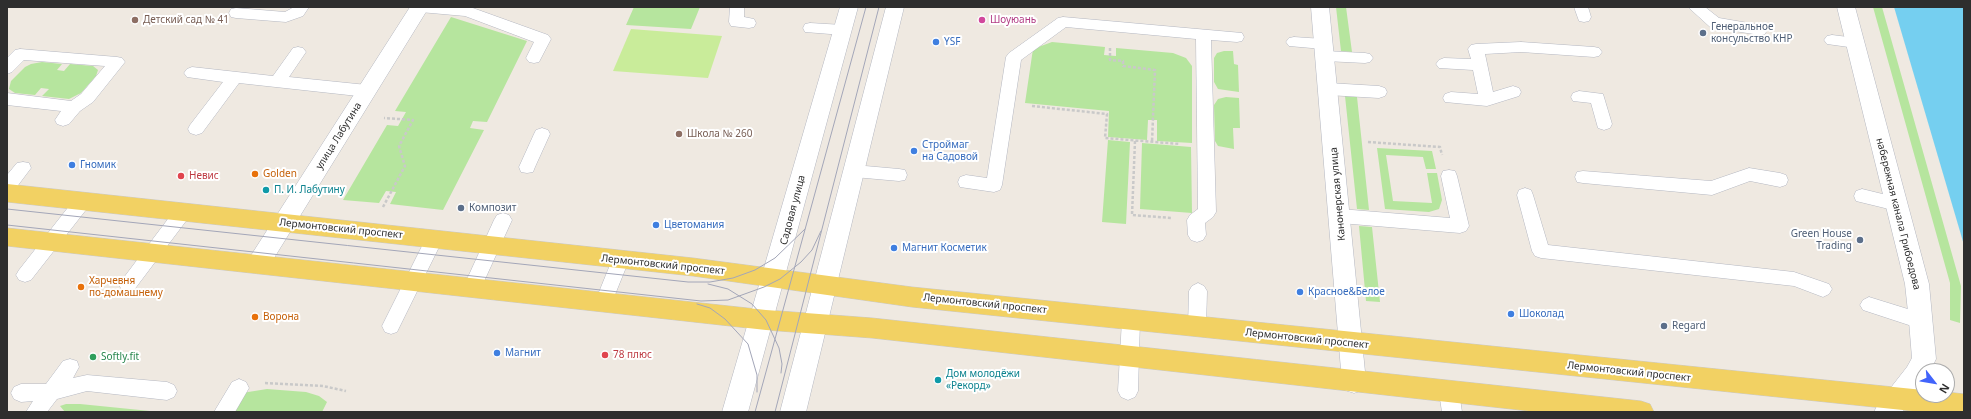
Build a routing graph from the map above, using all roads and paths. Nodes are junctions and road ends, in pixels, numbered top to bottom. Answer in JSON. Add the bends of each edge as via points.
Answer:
{"nodes":[{"id":1,"x":302,"y":7,"type":"edge"},
{"id":2,"x":420,"y":7,"type":"edge"},
{"id":3,"x":737,"y":7,"type":"edge"},
{"id":4,"x":849,"y":7,"type":"edge"},
{"id":5,"x":895,"y":7,"type":"edge"},
{"id":6,"x":1320,"y":7,"type":"edge"},
{"id":7,"x":1695,"y":7,"type":"edge"},
{"id":8,"x":1846,"y":7,"type":"edge"},
{"id":9,"x":236,"y":13,"type":"dead end"},
{"id":10,"x":749,"y":23,"type":"dead end"},
{"id":11,"x":1112,"y":27,"type":"junction"},
{"id":12,"x":810,"y":28,"type":"dead end"},
{"id":13,"x":843,"y":30,"type":"junction"},
{"id":14,"x":1760,"y":30,"type":"dead end"},
{"id":15,"x":1203,"y":34,"type":"junction"},
{"id":16,"x":1236,"y":37,"type":"dead end"},
{"id":17,"x":1832,"y":40,"type":"dead end"},
{"id":18,"x":1294,"y":42,"type":"dead end"},
{"id":19,"x":1856,"y":43,"type":"junction"},
{"id":20,"x":1324,"y":50,"type":"junction"},
{"id":21,"x":298,"y":52,"type":"dead end"},
{"id":22,"x":1594,"y":52,"type":"dead end"},
{"id":23,"x":534,"y":58,"type":"dead end"},
{"id":24,"x":1365,"y":58,"type":"dead end"},
{"id":25,"x":1444,"y":64,"type":"dead end"},
{"id":26,"x":1479,"y":65,"type":"junction"},
{"id":27,"x":7,"y":68,"type":"edge"},
{"id":28,"x":192,"y":73,"type":"dead end"},
{"id":29,"x":235,"y":77,"type":"junction"},
{"id":30,"x":277,"y":82,"type":"junction"},
{"id":31,"x":1328,"y":89,"type":"junction"},
{"id":32,"x":367,"y":91,"type":"junction"},
{"id":33,"x":1379,"y":92,"type":"dead end"},
{"id":34,"x":1513,"y":92,"type":"dead end"},
{"id":35,"x":1580,"y":97,"type":"dead end"},
{"id":36,"x":1451,"y":98,"type":"dead end"},
{"id":37,"x":7,"y":99,"type":"edge"},
{"id":38,"x":1487,"y":100,"type":"junction"},
{"id":39,"x":1006,"y":104,"type":"junction"},
{"id":40,"x":74,"y":107,"type":"junction"},
{"id":41,"x":384,"y":118,"type":"dead end"},
{"id":42,"x":63,"y":120,"type":"dead end"},
{"id":43,"x":1604,"y":124,"type":"dead end"},
{"id":44,"x":196,"y":129,"type":"dead end"},
{"id":45,"x":542,"y":134,"type":"dead end"},
{"id":46,"x":1135,"y":141,"type":"junction"},
{"id":47,"x":1152,"y":142,"type":"junction"},
{"id":48,"x":1368,"y":142,"type":"dead end"},
{"id":49,"x":1205,"y":146,"type":"junction"},
{"id":50,"x":527,"y":167,"type":"dead end"},
{"id":51,"x":24,"y":168,"type":"dead end"},
{"id":52,"x":1446,"y":169,"type":"joint"},
{"id":53,"x":854,"y":171,"type":"junction"},
{"id":54,"x":899,"y":175,"type":"dead end"},
{"id":55,"x":1583,"y":177,"type":"dead end"},
{"id":56,"x":1780,"y":180,"type":"dead end"},
{"id":57,"x":966,"y":182,"type":"dead end"},
{"id":58,"x":7,"y":188,"type":"edge"},
{"id":59,"x":7,"y":193,"type":"edge"},
{"id":60,"x":1525,"y":195,"type":"dead end"},
{"id":61,"x":1862,"y":196,"type":"dead end"},
{"id":62,"x":83,"y":201,"type":"junction"},
{"id":63,"x":1897,"y":204,"type":"junction"},
{"id":64,"x":383,"y":208,"type":"dead end"},
{"id":65,"x":183,"y":212,"type":"junction"},
{"id":66,"x":1340,"y":216,"type":"junction"},
{"id":67,"x":502,"y":220,"type":"dead end"},
{"id":68,"x":284,"y":223,"type":"junction"},
{"id":69,"x":1196,"y":228,"type":"joint"},
{"id":70,"x":7,"y":237,"type":"edge"},
{"id":71,"x":434,"y":239,"type":"junction"},
{"id":72,"x":51,"y":242,"type":"junction"},
{"id":73,"x":491,"y":245,"type":"junction"},
{"id":74,"x":152,"y":253,"type":"junction"},
{"id":75,"x":620,"y":260,"type":"junction"},
{"id":76,"x":258,"y":264,"type":"junction"},
{"id":77,"x":25,"y":275,"type":"dead end"},
{"id":78,"x":774,"y":278,"type":"junction"},
{"id":79,"x":413,"y":281,"type":"junction"},
{"id":80,"x":128,"y":285,"type":"dead end"},
{"id":81,"x":826,"y":285,"type":"junction"},
{"id":82,"x":472,"y":288,"type":"junction"},
{"id":83,"x":1823,"y":289,"type":"dead end"},
{"id":84,"x":1198,"y":290,"type":"dead end"},
{"id":85,"x":604,"y":302,"type":"junction"},
{"id":86,"x":1869,"y":305,"type":"dead end"},
{"id":87,"x":761,"y":319,"type":"junction"},
{"id":88,"x":1131,"y":320,"type":"junction"},
{"id":89,"x":1921,"y":321,"type":"junction"},
{"id":90,"x":816,"y":324,"type":"junction"},
{"id":91,"x":391,"y":326,"type":"dead end"},
{"id":92,"x":1197,"y":327,"type":"junction"},
{"id":93,"x":1351,"y":343,"type":"junction"},
{"id":94,"x":1129,"y":357,"type":"junction"},
{"id":95,"x":70,"y":366,"type":"dead end"},
{"id":96,"x":1354,"y":382,"type":"junction"},
{"id":97,"x":239,"y":388,"type":"joint"},
{"id":98,"x":167,"y":391,"type":"dead end"},
{"id":99,"x":346,"y":391,"type":"dead end"},
{"id":100,"x":1128,"y":391,"type":"dead end"},
{"id":101,"x":51,"y":392,"type":"junction"},
{"id":102,"x":21,"y":393,"type":"dead end"},
{"id":103,"x":1450,"y":402,"type":"edge"},
{"id":104,"x":1892,"y":405,"type":"edge"},
{"id":105,"x":1964,"y":405,"type":"edge"},
{"id":106,"x":36,"y":412,"type":"edge"},
{"id":107,"x":224,"y":412,"type":"edge"},
{"id":108,"x":735,"y":412,"type":"edge"},
{"id":109,"x":793,"y":412,"type":"edge"},
{"id":110,"x":1641,"y":412,"type":"edge"}],
"edges":[{"from":1,"to":9,"type":"lane","via":[[298,12],[286,17]]},
{"from":2,"to":23,"type":"lane","via":[[466,12],[543,39]]},
{"from":2,"to":32,"type":"street","name":"улица Лабутина"},
{"from":3,"to":10,"type":"lane","via":[[736,22]]},
{"from":4,"to":13,"type":"street","name":"Садовая улица"},
{"from":5,"to":53,"type":"street"},
{"from":6,"to":20,"type":"street","name":"Канонерская улица"},
{"from":7,"to":14,"type":"lane","via":[[1715,23]]},
{"from":8,"to":19,"type":"street","name":"набережная канала Грибоедова"},
{"from":11,"to":15,"type":"lane"},
{"from":11,"to":39,"type":"lane","via":[[1063,22],[1014,56]]},
{"from":11,"to":47,"type":"path","via":[[1110,60],[1124,61],[1123,66],[1155,70]]},
{"from":12,"to":13,"type":"lane"},
{"from":13,"to":78,"type":"street","name":"Садовая улица"},
{"from":15,"to":16,"type":"lane"},
{"from":15,"to":49,"type":"lane"},
{"from":17,"to":19,"type":"lane"},
{"from":18,"to":20,"type":"lane"},
{"from":19,"to":63,"type":"street","name":"набережная канала Грибоедова"},
{"from":20,"to":24,"type":"lane"},
{"from":20,"to":31,"type":"street","name":"Канонерская улица"},
{"from":21,"to":30,"type":"lane"},
{"from":22,"to":26,"type":"lane","via":[[1521,47],[1476,49]]},
{"from":25,"to":26,"type":"lane"},
{"from":26,"to":38,"type":"lane"},
{"from":27,"to":40,"type":"lane","via":[[20,54],[117,62],[87,98]]},
{"from":28,"to":29,"type":"lane"},
{"from":29,"to":30,"type":"lane"},
{"from":29,"to":44,"type":"lane"},
{"from":30,"to":32,"type":"lane"},
{"from":31,"to":33,"type":"lane"},
{"from":31,"to":66,"type":"street","name":"Канонерская улица"},
{"from":32,"to":68,"type":"street","name":"улица Лабутина"},
{"from":34,"to":38,"type":"lane"},
{"from":35,"to":43,"type":"lane","via":[[1597,98]]},
{"from":36,"to":38,"type":"lane"},
{"from":37,"to":40,"type":"lane"},
{"from":39,"to":46,"type":"path","via":[[1106,114],[1105,138]]},
{"from":39,"to":57,"type":"lane","via":[[994,185]]},
{"from":40,"to":42,"type":"lane"},
{"from":41,"to":64,"type":"path","via":[[413,120],[399,146],[405,166]]},
{"from":45,"to":50,"type":"lane"},
{"from":46,"to":47,"type":"path"},
{"from":46,"to":69,"type":"path","via":[[1132,215]]},
{"from":47,"to":49,"type":"path"},
{"from":48,"to":52,"type":"path","via":[[1440,147]]},
{"from":49,"to":69,"type":"lane","via":[[1207,212]]},
{"from":51,"to":58,"type":"lane"},
{"from":52,"to":66,"type":"lane","via":[[1460,226]]},
{"from":53,"to":54,"type":"lane"},
{"from":53,"to":81,"type":"street"},
{"from":55,"to":56,"type":"lane","via":[[1712,188],[1749,174]]},
{"from":59,"to":62,"type":"main road","name":"Лермонтовский проспект"},
{"from":60,"to":83,"type":"lane","via":[[1541,251],[1794,279]]},
{"from":61,"to":63,"type":"lane"},
{"from":62,"to":65,"type":"main road","name":"Лермонтовский проспект"},
{"from":62,"to":72,"type":"lane"},
{"from":63,"to":89,"type":"street","name":"набережная канала Грибоедова","via":[[1916,284]]},
{"from":65,"to":68,"type":"main road","name":"Лермонтовский проспект"},
{"from":65,"to":74,"type":"lane"},
{"from":66,"to":93,"type":"street","name":"Канонерская улица"},
{"from":67,"to":73,"type":"lane"},
{"from":68,"to":71,"type":"main road","name":"Лермонтовский проспект"},
{"from":68,"to":76,"type":"street","name":"улица Лабутина"},
{"from":70,"to":72,"type":"main road"},
{"from":71,"to":73,"type":"main road","name":"Лермонтовский проспект"},
{"from":71,"to":79,"type":"lane"},
{"from":72,"to":74,"type":"main road"},
{"from":72,"to":77,"type":"lane"},
{"from":73,"to":75,"type":"main road","name":"Лермонтовский проспект"},
{"from":73,"to":82,"type":"lane"},
{"from":74,"to":76,"type":"main road"},
{"from":74,"to":80,"type":"lane"},
{"from":75,"to":78,"type":"main road","name":"Лермонтовский проспект"},
{"from":75,"to":85,"type":"lane"},
{"from":76,"to":79,"type":"main road"},
{"from":78,"to":81,"type":"main road","name":"Лермонтовский проспект"},
{"from":78,"to":87,"type":"street","name":"Садовая улица"},
{"from":79,"to":82,"type":"main road"},
{"from":79,"to":91,"type":"lane"},
{"from":81,"to":88,"type":"main road","name":"Лермонтовский проспект"},
{"from":81,"to":90,"type":"street"},
{"from":82,"to":85,"type":"main road"},
{"from":84,"to":92,"type":"lane"},
{"from":85,"to":87,"type":"main road"},
{"from":86,"to":89,"type":"lane"},
{"from":87,"to":90,"type":"main road"},
{"from":87,"to":108,"type":"street","name":"Садовая улица"},
{"from":88,"to":92,"type":"main road","name":"Лермонтовский проспект"},
{"from":88,"to":94,"type":"lane"},
{"from":89,"to":104,"type":"street","name":"набережная канала Грибоедова","via":[[1924,358],[1916,375]]},
{"from":90,"to":94,"type":"main road"},
{"from":90,"to":109,"type":"street"},
{"from":92,"to":93,"type":"main road","name":"Лермонтовский проспект"},
{"from":93,"to":96,"type":"street","name":"Канонерская улица"},
{"from":93,"to":104,"type":"main road","name":"Лермонтовский проспект"},
{"from":94,"to":96,"type":"main road"},
{"from":94,"to":100,"type":"lane"},
{"from":95,"to":101,"type":"lane"},
{"from":96,"to":103,"type":"main road"},
{"from":97,"to":99,"type":"path","via":[[270,382],[323,386]]},
{"from":97,"to":107,"type":"lane"},
{"from":98,"to":101,"type":"lane","via":[[87,383]]},
{"from":101,"to":102,"type":"lane"},
{"from":101,"to":106,"type":"lane"},
{"from":103,"to":110,"type":"main road"},
{"from":104,"to":105,"type":"main road","name":"Лермонтовский проспект"}]}
